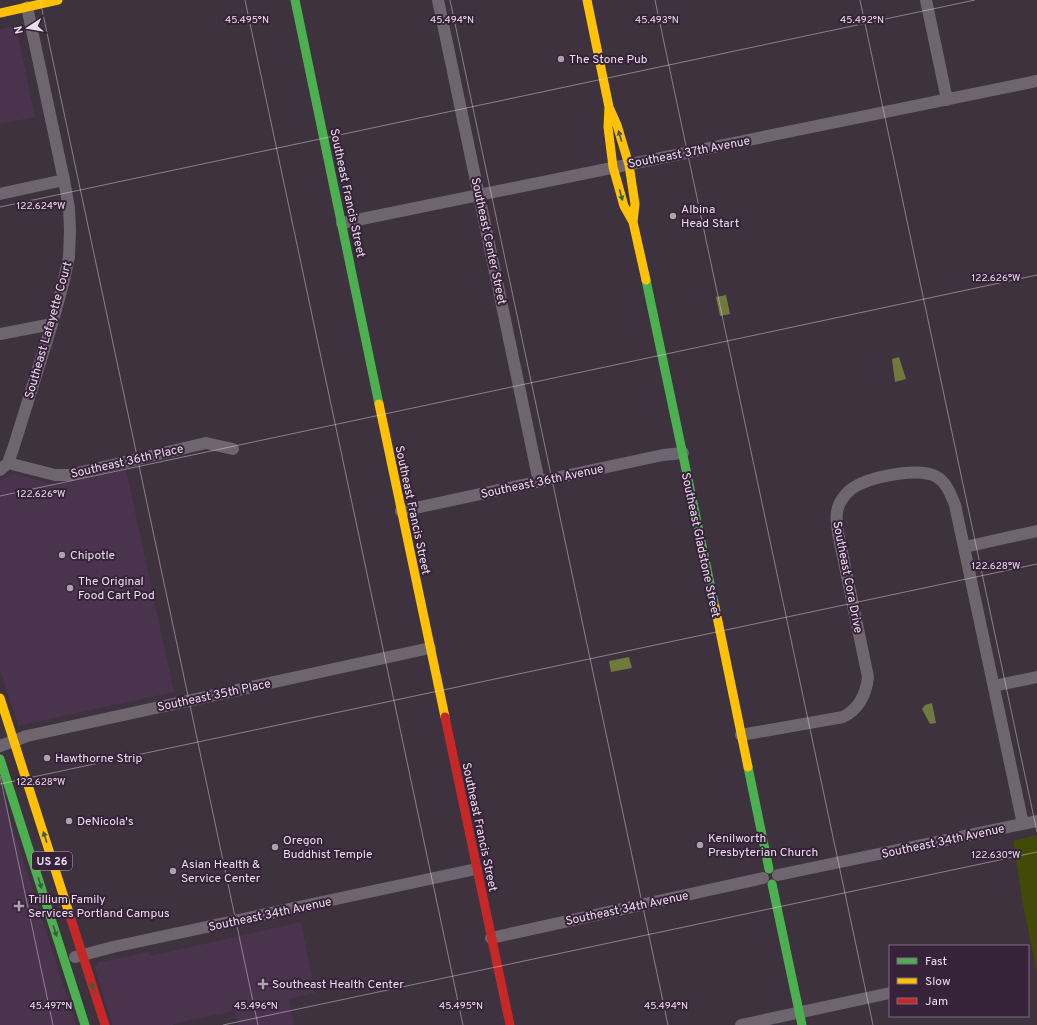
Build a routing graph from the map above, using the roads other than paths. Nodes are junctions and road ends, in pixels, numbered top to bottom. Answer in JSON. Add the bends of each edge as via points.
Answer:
{"nodes":[{"id":1,"x":58,"y":0,"type":"edge"},
{"id":2,"x":295,"y":0,"type":"edge"},
{"id":3,"x":438,"y":0,"type":"edge"},
{"id":4,"x":587,"y":0,"type":"edge"},
{"id":5,"x":926,"y":0,"type":"edge"},
{"id":6,"x":27,"y":7,"type":"junction"},
{"id":7,"x":0,"y":13,"type":"edge"},
{"id":8,"x":1037,"y":81,"type":"edge"},
{"id":9,"x":946,"y":100,"type":"junction"},
{"id":10,"x":609,"y":107,"type":"junction"},
{"id":11,"x":628,"y":165,"type":"junction"},
{"id":12,"x":614,"y":167,"type":"junction"},
{"id":13,"x":64,"y":180,"type":"junction"},
{"id":14,"x":0,"y":194,"type":"edge"},
{"id":15,"x":479,"y":194,"type":"junction"},
{"id":16,"x":633,"y":222,"type":"junction"},
{"id":17,"x":342,"y":223,"type":"junction"},
{"id":18,"x":52,"y":324,"type":"junction"},
{"id":19,"x":0,"y":334,"type":"edge"},
{"id":20,"x":233,"y":449,"type":"dead end"},
{"id":21,"x":682,"y":454,"type":"junction"},
{"id":22,"x":4,"y":466,"type":"edge"},
{"id":23,"x":539,"y":482,"type":"junction"},
{"id":24,"x":401,"y":511,"type":"junction"},
{"id":25,"x":1037,"y":531,"type":"edge"},
{"id":26,"x":965,"y":547,"type":"junction"},
{"id":27,"x":430,"y":648,"type":"junction"},
{"id":28,"x":1037,"y":677,"type":"edge"},
{"id":29,"x":994,"y":686,"type":"junction"},
{"id":30,"x":0,"y":698,"type":"edge"},
{"id":31,"x":741,"y":735,"type":"junction"},
{"id":32,"x":14,"y":741,"type":"junction"},
{"id":33,"x":0,"y":746,"type":"edge"},
{"id":34,"x":0,"y":759,"type":"edge"},
{"id":35,"x":1037,"y":821,"type":"edge"},
{"id":36,"x":1023,"y":824,"type":"junction"},
{"id":37,"x":476,"y":869,"type":"junction"},
{"id":38,"x":770,"y":877,"type":"junction"},
{"id":39,"x":491,"y":938,"type":"junction"},
{"id":40,"x":82,"y":954,"type":"junction"},
{"id":41,"x":64,"y":960,"type":"junction"},
{"id":42,"x":889,"y":993,"type":"edge"},
{"id":43,"x":799,"y":1012,"type":"junction"},
{"id":44,"x":85,"y":1025,"type":"edge"},
{"id":45,"x":105,"y":1025,"type":"edge"},
{"id":46,"x":510,"y":1025,"type":"edge"},
{"id":47,"x":741,"y":1025,"type":"edge"},
{"id":48,"x":802,"y":1025,"type":"edge"}],
"edges":[{"from":1,"to":6,"type":"street"},
{"from":2,"to":17,"type":"street","name":"Southeast Francis Street"},
{"from":3,"to":15,"type":"street","name":"Southeast Center Street"},
{"from":4,"to":10,"type":"street","name":"Southeast Gladstone Street"},
{"from":5,"to":9,"type":"street"},
{"from":6,"to":7,"type":"street"},
{"from":6,"to":13,"type":"street","name":"Southeast Lafayette Court"},
{"from":8,"to":9,"type":"street","name":"Southeast 37th Avenue"},
{"from":9,"to":11,"type":"street","name":"Southeast 37th Avenue"},
{"from":11,"to":10,"type":"street","name":"Southeast Gladstone Street","one_way":true},
{"from":10,"to":12,"type":"street","name":"Southeast Gladstone Street","via":[[608,127]]},
{"from":11,"to":12,"type":"street","name":"Southeast 37th Avenue"},
{"from":11,"to":16,"type":"street","name":"Southeast Gladstone Street","via":[[635,204]]},
{"from":12,"to":15,"type":"street","name":"Southeast 37th Avenue"},
{"from":12,"to":16,"type":"street","name":"Southeast Gladstone Street","one_way":true,"via":[[624,206]]},
{"from":13,"to":14,"type":"street"},
{"from":13,"to":18,"type":"street","name":"Southeast Lafayette Court","via":[[69,208],[69,251]]},
{"from":15,"to":17,"type":"street","name":"Southeast 37th Avenue"},
{"from":15,"to":23,"type":"street","name":"Southeast Center Street"},
{"from":16,"to":21,"type":"street","name":"Southeast Gladstone Street"},
{"from":17,"to":24,"type":"street","name":"Southeast Francis Street"},
{"from":18,"to":19,"type":"street"},
{"from":18,"to":22,"type":"street","name":"Southeast Lafayette Court"},
{"from":20,"to":22,"type":"street","name":"Southeast 36th Place","via":[[206,443],[69,475]]},
{"from":21,"to":23,"type":"street","name":"Southeast 36th Avenue","via":[[663,455]]},
{"from":21,"to":31,"type":"street","name":"Southeast Gladstone Street"},
{"from":23,"to":24,"type":"street","name":"Southeast 36th Avenue"},
{"from":24,"to":27,"type":"street","name":"Southeast Francis Street"},
{"from":25,"to":26,"type":"street"},
{"from":26,"to":29,"type":"street","name":"Southeast Cora Drive"},
{"from":26,"to":31,"type":"street","name":"Southeast Cora Drive","via":[[951,494],[937,477],[906,473],[870,480],[851,489],[837,509],[836,521],[868,677],[864,698],[851,713],[843,717]]},
{"from":27,"to":32,"type":"street","name":"Southeast 35th Place","via":[[27,736]]},
{"from":27,"to":37,"type":"street","name":"Southeast Francis Street"},
{"from":28,"to":29,"type":"street"},
{"from":29,"to":36,"type":"street","name":"Southeast Cora Drive"},
{"from":30,"to":32,"type":"street","number":"US 26"},
{"from":31,"to":38,"type":"street","name":"Southeast Gladstone Street"},
{"from":32,"to":33,"type":"street","name":"Southeast 35th Place"},
{"from":40,"to":32,"type":"street","number":"US 26","one_way":true},
{"from":34,"to":41,"type":"street","number":"US 26","one_way":true},
{"from":35,"to":36,"type":"street","name":"Southeast 34th Avenue"},
{"from":36,"to":38,"type":"street","name":"Southeast 34th Avenue"},
{"from":37,"to":39,"type":"street","name":"Southeast Francis Street"},
{"from":37,"to":40,"type":"street","name":"Southeast 34th Avenue"},
{"from":38,"to":39,"type":"street","name":"Southeast 34th Avenue"},
{"from":38,"to":43,"type":"street","name":"Southeast Gladstone Street"},
{"from":39,"to":46,"type":"street","name":"Southeast Francis Street"},
{"from":40,"to":41,"type":"street","name":"Southeast 34th Avenue"},
{"from":45,"to":40,"type":"street","number":"US 26","one_way":true},
{"from":41,"to":44,"type":"street","number":"US 26"},
{"from":42,"to":43,"type":"street"},
{"from":43,"to":47,"type":"street"},
{"from":43,"to":48,"type":"street","name":"Southeast Gladstone Street"}]}
